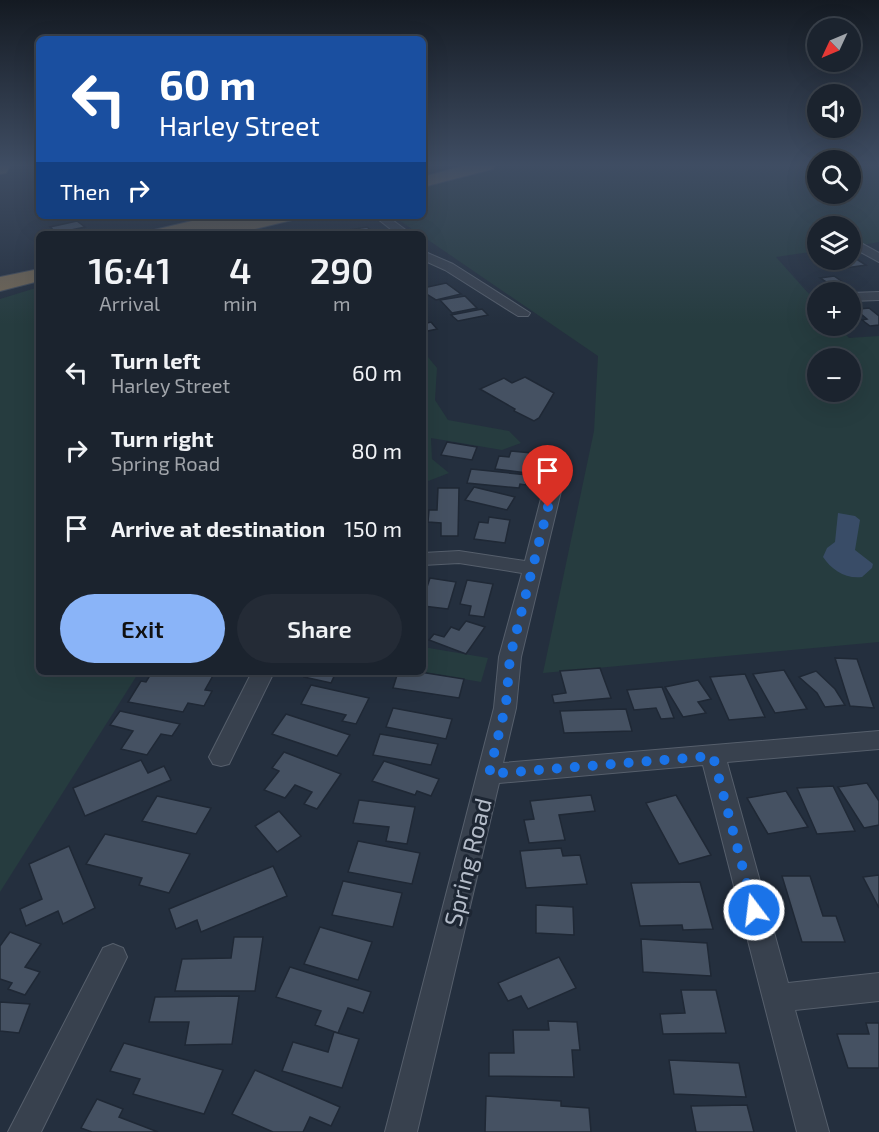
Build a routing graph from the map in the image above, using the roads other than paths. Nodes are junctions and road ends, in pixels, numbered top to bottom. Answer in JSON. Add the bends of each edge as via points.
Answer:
{"nodes":[{"id":1,"x":225,"y":219,"type":"edge"},
{"id":2,"x":272,"y":219,"type":"edge"},
{"id":3,"x":384,"y":219,"type":"edge"},
{"id":4,"x":174,"y":231,"type":"edge"},
{"id":5,"x":222,"y":231,"type":"edge"},
{"id":6,"x":401,"y":231,"type":"edge"},
{"id":7,"x":861,"y":247,"type":"edge"},
{"id":8,"x":426,"y":256,"type":"edge"},
{"id":9,"x":879,"y":258,"type":"edge"},
{"id":10,"x":36,"y":262,"type":"edge"},
{"id":11,"x":0,"y":270,"type":"edge"},
{"id":12,"x":36,"y":276,"type":"edge"},
{"id":13,"x":0,"y":284,"type":"edge"},
{"id":14,"x":879,"y":296,"type":"edge"},
{"id":15,"x":861,"y":297,"type":"edge"},
{"id":16,"x":524,"y":313,"type":"dead end"},
{"id":17,"x":553,"y":487,"type":"dead end"},
{"id":18,"x":426,"y":559,"type":"edge"},
{"id":19,"x":532,"y":568,"type":"junction"},
{"id":20,"x":262,"y":675,"type":"edge"},
{"id":21,"x":879,"y":740,"type":"edge"},
{"id":22,"x":713,"y":756,"type":"junction"},
{"id":23,"x":221,"y":757,"type":"dead end"},
{"id":24,"x":489,"y":774,"type":"junction"},
{"id":25,"x":113,"y":957,"type":"dead end"},
{"id":26,"x":879,"y":987,"type":"edge"},
{"id":27,"x":778,"y":998,"type":"junction"},
{"id":28,"x":24,"y":1132,"type":"edge"},
{"id":29,"x":401,"y":1132,"type":"edge"},
{"id":30,"x":813,"y":1132,"type":"edge"}],
"edges":[{"from":1,"to":4,"type":"highway"},
{"from":2,"to":5,"type":"highway"},
{"from":3,"to":6,"type":"street"},
{"from":7,"to":9,"type":"street"},
{"from":8,"to":16,"type":"street"},
{"from":10,"to":11,"type":"highway"},
{"from":12,"to":13,"type":"highway"},
{"from":14,"to":15,"type":"street"},
{"from":17,"to":19,"type":"street","name":"Spring Road"},
{"from":18,"to":19,"type":"street","via":[[459,557]]},
{"from":19,"to":24,"type":"street","name":"Spring Road","via":[[510,657],[506,704]]},
{"from":20,"to":23,"type":"street"},
{"from":21,"to":22,"type":"street"},
{"from":22,"to":24,"type":"street"},
{"from":22,"to":27,"type":"street"},
{"from":24,"to":29,"type":"street","name":"Spring Road"},
{"from":25,"to":28,"type":"street"},
{"from":26,"to":27,"type":"street"},
{"from":27,"to":30,"type":"street"}]}
